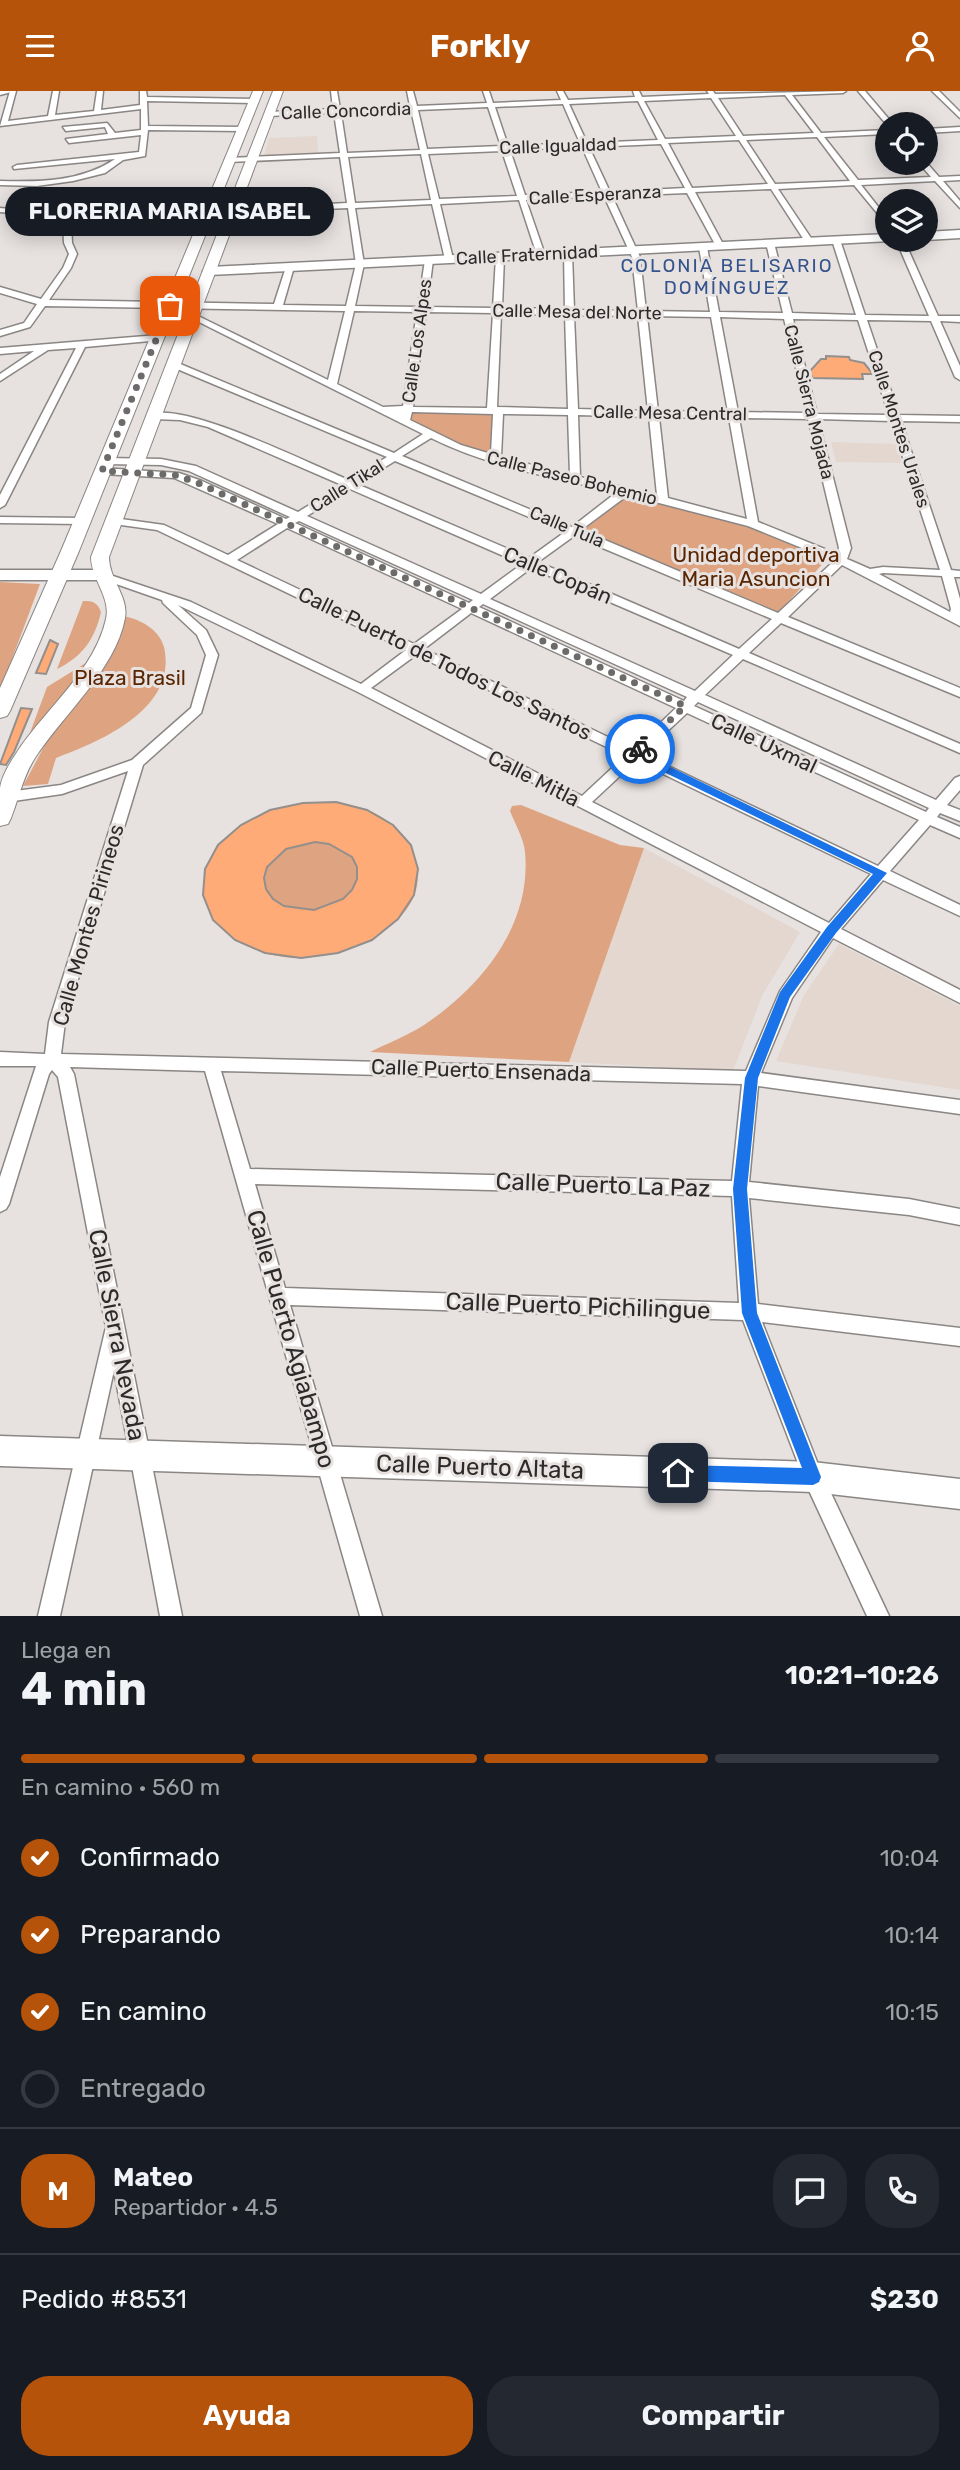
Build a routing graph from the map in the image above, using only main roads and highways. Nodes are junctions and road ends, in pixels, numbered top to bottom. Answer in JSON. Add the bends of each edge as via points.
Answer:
{"nodes":[{"id":1,"x":278,"y":91,"type":"edge"},
{"id":2,"x":256,"y":96,"type":"edge"},
{"id":3,"x":0,"y":712,"type":"edge"},
{"id":4,"x":4,"y":797,"type":"edge"},
{"id":5,"x":0,"y":818,"type":"edge"}],
"edges":[{"from":1,"to":4,"type":"main road","via":[[100,557],[100,575],[116,604],[114,624],[98,656],[23,759]]},
{"from":2,"to":3,"type":"main road"},
{"from":4,"to":5,"type":"main road"}]}
